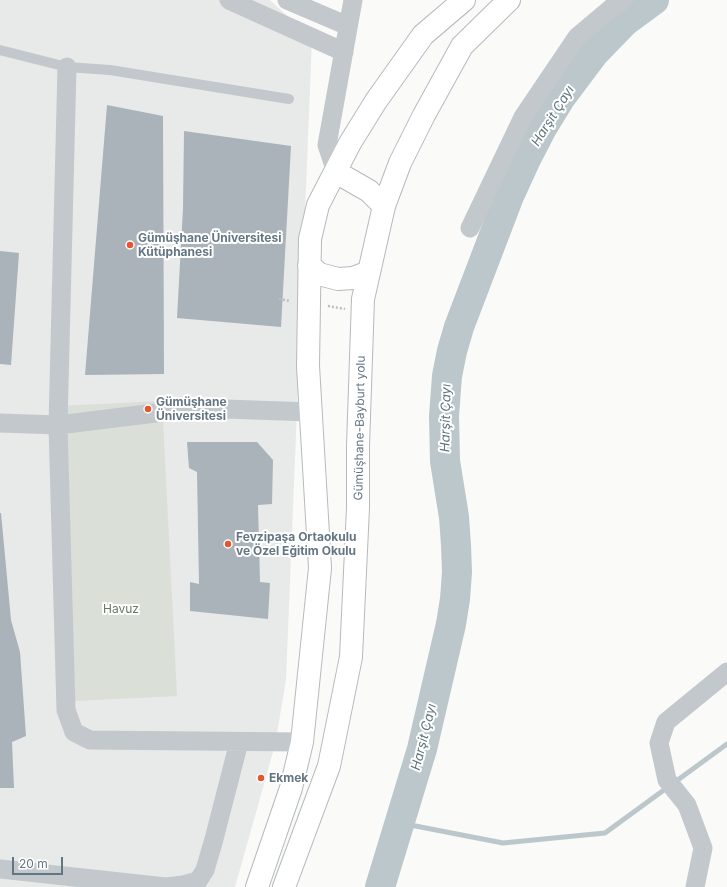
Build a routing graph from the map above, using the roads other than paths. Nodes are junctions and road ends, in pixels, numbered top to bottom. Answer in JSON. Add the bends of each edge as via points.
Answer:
{"nodes":[{"id":1,"x":230,"y":0,"type":"edge"},
{"id":2,"x":287,"y":0,"type":"edge"},
{"id":3,"x":353,"y":0,"type":"edge"},
{"id":4,"x":464,"y":0,"type":"edge"},
{"id":5,"x":510,"y":0,"type":"edge"},
{"id":6,"x":624,"y":0,"type":"edge"},
{"id":7,"x":348,"y":26,"type":"junction"},
{"id":8,"x":0,"y":50,"type":"edge"},
{"id":9,"x":344,"y":52,"type":"junction"},
{"id":10,"x":67,"y":67,"type":"junction"},
{"id":11,"x":289,"y":99,"type":"dead end"},
{"id":12,"x":336,"y":172,"type":"junction"},
{"id":13,"x":384,"y":206,"type":"junction"},
{"id":14,"x":470,"y":228,"type":"dead end"},
{"id":15,"x":309,"y":266,"type":"junction"},
{"id":16,"x":369,"y":272,"type":"junction"},
{"id":17,"x":311,"y":412,"type":"junction"},
{"id":18,"x":0,"y":424,"type":"edge"},
{"id":19,"x":58,"y":425,"type":"junction"},
{"id":20,"x":727,"y":672,"type":"edge"},
{"id":21,"x":239,"y":742,"type":"junction"},
{"id":22,"x":302,"y":742,"type":"junction"},
{"id":23,"x":0,"y":869,"type":"edge"},
{"id":24,"x":191,"y":885,"type":"edge"},
{"id":25,"x":257,"y":887,"type":"edge"},
{"id":26,"x":284,"y":887,"type":"edge"},
{"id":27,"x":695,"y":887,"type":"edge"}],
"edges":[{"from":1,"to":9,"type":"street"},
{"from":2,"to":7,"type":"street"},
{"from":3,"to":7,"type":"street"},
{"from":4,"to":12,"type":"main road","via":[[423,35],[376,101],[350,143]]},
{"from":5,"to":13,"type":"main road","name":"Gümüşhane-Bayburt yolu","via":[[462,46],[400,163]]},
{"from":6,"to":14,"type":"street","via":[[577,37],[523,116]]},
{"from":7,"to":9,"type":"street"},
{"from":8,"to":10,"type":"lane"},
{"from":9,"to":12,"type":"street","via":[[327,144]]},
{"from":10,"to":11,"type":"lane","via":[[110,70]]},
{"from":10,"to":19,"type":"street"},
{"from":12,"to":13,"type":"main road","via":[[369,191]]},
{"from":12,"to":15,"type":"main road","via":[[318,205],[310,240]]},
{"from":13,"to":16,"type":"main road","name":"Gümüşhane-Bayburt yolu"},
{"from":15,"to":16,"type":"main road","via":[[319,274],[338,278],[353,278]]},
{"from":15,"to":17,"type":"main road","via":[[308,366]]},
{"from":16,"to":26,"type":"main road","name":"Gümüşhane-Bayburt yolu","via":[[362,311],[358,508],[351,657],[329,766]]},
{"from":17,"to":19,"type":"street","via":[[196,408]]},
{"from":17,"to":22,"type":"main road","via":[[320,568]]},
{"from":18,"to":19,"type":"street"},
{"from":19,"to":21,"type":"street","via":[[66,710],[74,732],[90,740]]},
{"from":20,"to":27,"type":"street","via":[[666,722],[659,742],[672,787],[687,805],[703,848]]},
{"from":21,"to":22,"type":"street"},
{"from":21,"to":24,"type":"street","via":[[205,870],[198,881]]},
{"from":22,"to":25,"type":"main road","via":[[291,788]]},
{"from":23,"to":24,"type":"street","via":[[166,887]]}]}
